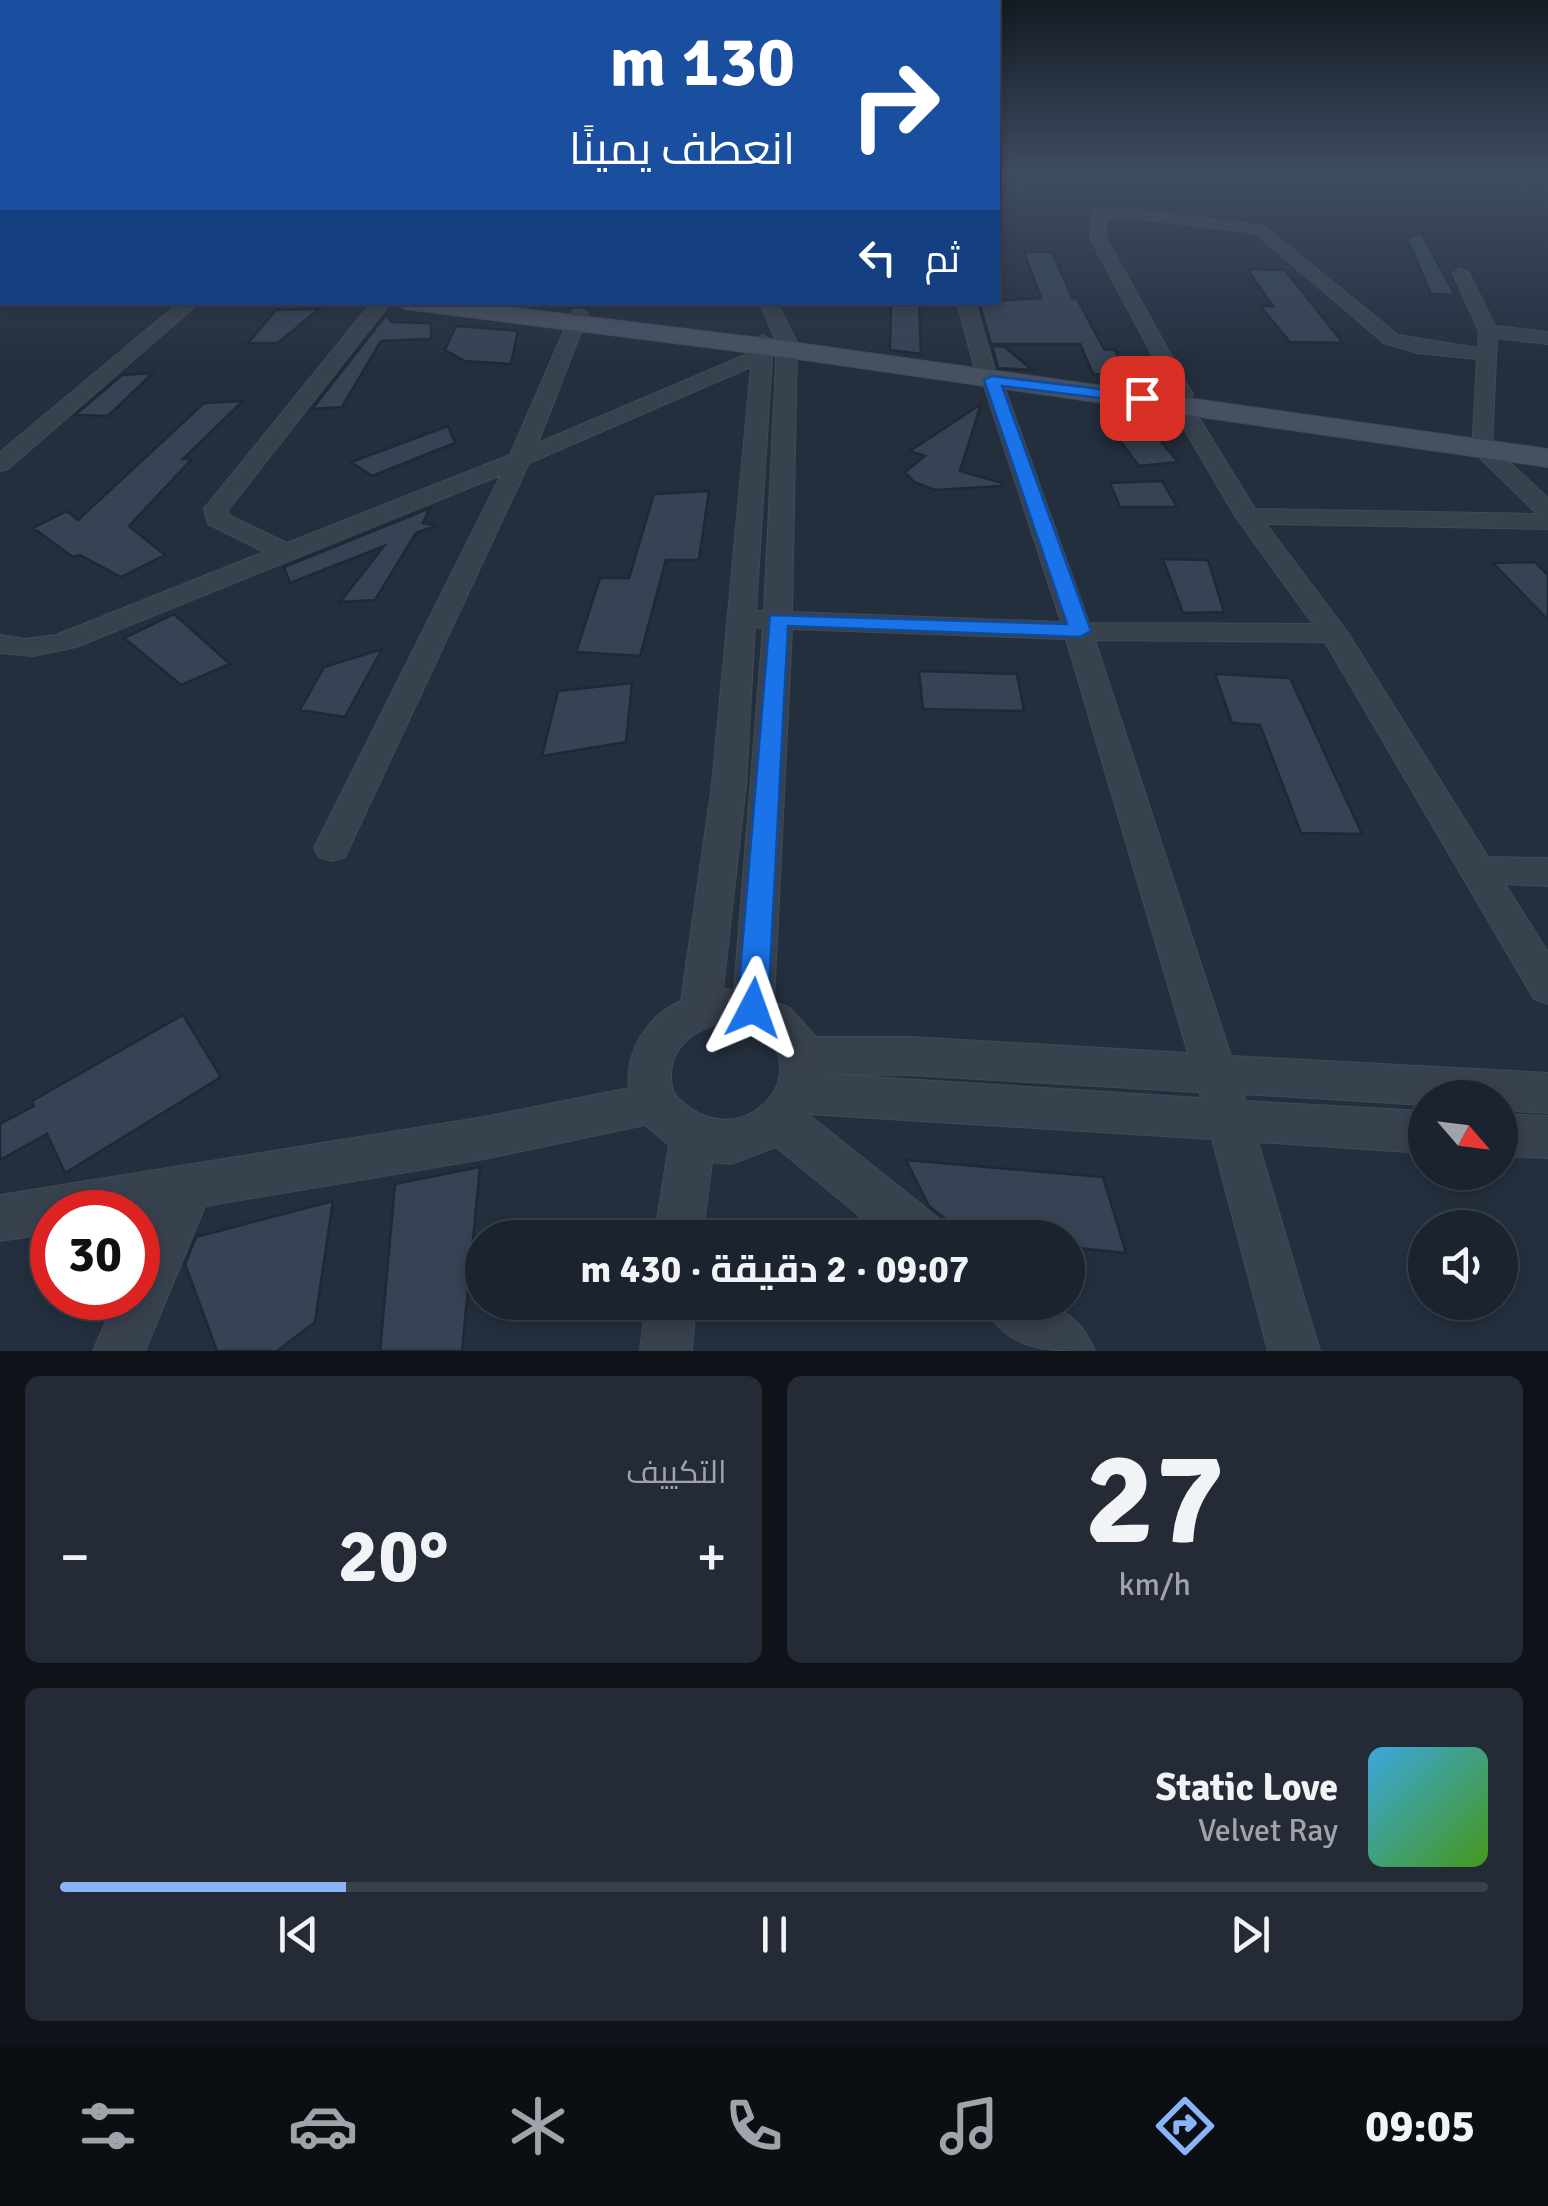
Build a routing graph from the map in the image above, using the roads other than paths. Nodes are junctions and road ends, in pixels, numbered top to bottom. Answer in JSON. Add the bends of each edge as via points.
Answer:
{"nodes":[{"id":1,"x":1098,"y":236,"type":"edge"},
{"id":2,"x":1269,"y":236,"type":"edge"},
{"id":3,"x":1461,"y":272,"type":"dead end"},
{"id":4,"x":186,"y":305,"type":"edge"},
{"id":5,"x":380,"y":305,"type":"edge"},
{"id":6,"x":434,"y":305,"type":"edge"},
{"id":7,"x":495,"y":305,"type":"edge"},
{"id":8,"x":766,"y":305,"type":"edge"},
{"id":9,"x":967,"y":305,"type":"edge"},
{"id":10,"x":576,"y":319,"type":"junction"},
{"id":11,"x":1488,"y":331,"type":"junction"},
{"id":12,"x":1548,"y":338,"type":"edge"},
{"id":13,"x":771,"y":347,"type":"junction"},
{"id":14,"x":1489,"y":355,"type":"junction"},
{"id":15,"x":989,"y":375,"type":"junction"},
{"id":16,"x":1181,"y":399,"type":"junction"},
{"id":17,"x":1483,"y":446,"type":"junction"},
{"id":18,"x":1548,"y":449,"type":"edge"},
{"id":19,"x":1548,"y":458,"type":"edge"},
{"id":20,"x":520,"y":459,"type":"junction"},
{"id":21,"x":0,"y":464,"type":"edge"},
{"id":22,"x":1548,"y":511,"type":"edge"},
{"id":23,"x":1246,"y":516,"type":"junction"},
{"id":24,"x":1548,"y":522,"type":"edge"},
{"id":25,"x":284,"y":552,"type":"junction"},
{"id":26,"x":741,"y":618,"type":"junction"},
{"id":27,"x":778,"y":620,"type":"junction"},
{"id":28,"x":1080,"y":631,"type":"junction"},
{"id":29,"x":1334,"y":633,"type":"junction"},
{"id":30,"x":0,"y":644,"type":"edge"},
{"id":31,"x":729,"y":785,"type":"junction"},
{"id":32,"x":767,"y":788,"type":"junction"},
{"id":33,"x":332,"y":848,"type":"dead end"},
{"id":34,"x":1480,"y":870,"type":"junction"},
{"id":35,"x":1548,"y":872,"type":"edge"},
{"id":36,"x":1548,"y":987,"type":"edge"},
{"id":37,"x":753,"y":1008,"type":"junction"},
{"id":38,"x":700,"y":1010,"type":"junction"},
{"id":39,"x":1217,"y":1072,"type":"junction"},
{"id":40,"x":793,"y":1091,"type":"junction"},
{"id":41,"x":1548,"y":1092,"type":"edge"},
{"id":42,"x":654,"y":1104,"type":"junction"},
{"id":43,"x":1232,"y":1123,"type":"junction"},
{"id":44,"x":1408,"y":1131,"type":"edge"},
{"id":45,"x":1518,"y":1136,"type":"edge"},
{"id":46,"x":693,"y":1137,"type":"junction"},
{"id":47,"x":1548,"y":1137,"type":"edge"},
{"id":48,"x":190,"y":1187,"type":"junction"},
{"id":49,"x":0,"y":1218,"type":"edge"},
{"id":50,"x":681,"y":1220,"type":"edge"},
{"id":51,"x":909,"y":1220,"type":"edge"},
{"id":52,"x":669,"y":1320,"type":"edge"},
{"id":53,"x":1030,"y":1320,"type":"edge"},
{"id":54,"x":118,"y":1351,"type":"edge"},
{"id":55,"x":666,"y":1351,"type":"edge"},
{"id":56,"x":1069,"y":1351,"type":"edge"},
{"id":57,"x":1294,"y":1351,"type":"edge"}],
"edges":[{"from":1,"to":16,"type":"street"},
{"from":2,"to":14,"type":"street","via":[[1391,339]]},
{"from":3,"to":11,"type":"street"},
{"from":4,"to":21,"type":"street"},
{"from":5,"to":25,"type":"street","via":[[216,509],[227,525]]},
{"from":6,"to":10,"type":"main road"},
{"from":7,"to":10,"type":"main road"},
{"from":8,"to":13,"type":"street"},
{"from":9,"to":15,"type":"street"},
{"from":10,"to":13,"type":"main road"},
{"from":10,"to":20,"type":"street"},
{"from":11,"to":12,"type":"street"},
{"from":11,"to":14,"type":"street"},
{"from":13,"to":15,"type":"main road"},
{"from":13,"to":20,"type":"street"},
{"from":13,"to":26,"type":"street"},
{"from":13,"to":27,"type":"street"},
{"from":14,"to":17,"type":"street"},
{"from":15,"to":16,"type":"main road"},
{"from":15,"to":28,"type":"street"},
{"from":16,"to":17,"type":"main road"},
{"from":16,"to":23,"type":"street"},
{"from":17,"to":18,"type":"main road"},
{"from":17,"to":19,"type":"main road"},
{"from":17,"to":22,"type":"street"},
{"from":20,"to":25,"type":"street"},
{"from":20,"to":33,"type":"street"},
{"from":23,"to":24,"type":"street"},
{"from":23,"to":29,"type":"street"},
{"from":25,"to":30,"type":"street","via":[[66,640],[39,648]]},
{"from":26,"to":27,"type":"street"},
{"from":26,"to":31,"type":"street"},
{"from":27,"to":28,"type":"street"},
{"from":27,"to":32,"type":"street"},
{"from":28,"to":29,"type":"street"},
{"from":28,"to":39,"type":"street"},
{"from":29,"to":34,"type":"street"},
{"from":31,"to":32,"type":"street"},
{"from":31,"to":38,"type":"street"},
{"from":32,"to":37,"type":"street"},
{"from":34,"to":35,"type":"street"},
{"from":34,"to":36,"type":"street"},
{"from":37,"to":38,"type":"street"},
{"from":37,"to":40,"type":"street","via":[[792,1035]]},
{"from":38,"to":42,"type":"street","via":[[679,1021],[651,1058]]},
{"from":39,"to":40,"type":"street","via":[[910,1056]]},
{"from":39,"to":41,"type":"street"},
{"from":39,"to":43,"type":"street"},
{"from":40,"to":43,"type":"street"},
{"from":40,"to":46,"type":"street","via":[[753,1138],[722,1143]]},
{"from":40,"to":51,"type":"street"},
{"from":42,"to":46,"type":"street"},
{"from":42,"to":48,"type":"street"},
{"from":43,"to":44,"type":"street"},
{"from":43,"to":57,"type":"street"},
{"from":45,"to":47,"type":"street"},
{"from":46,"to":50,"type":"street"},
{"from":48,"to":49,"type":"street"},
{"from":48,"to":54,"type":"street"},
{"from":52,"to":55,"type":"street"},
{"from":53,"to":56,"type":"street"}]}
